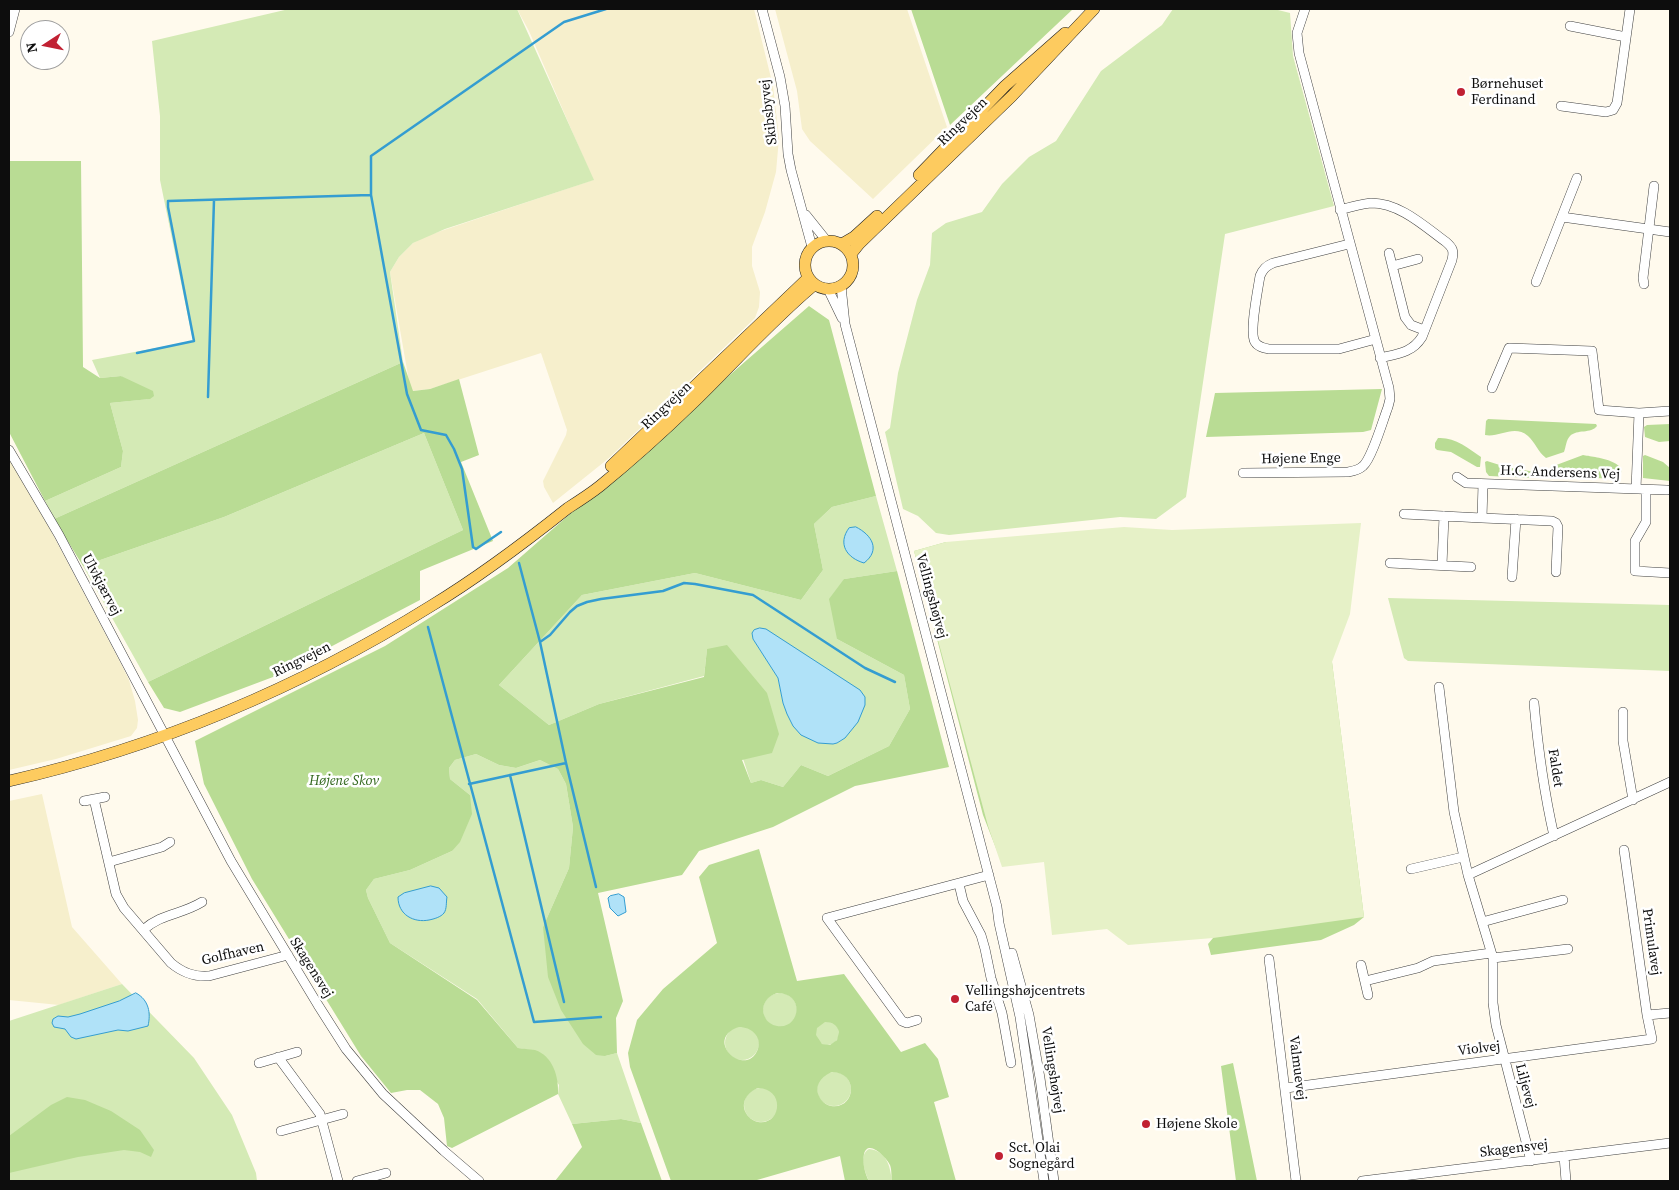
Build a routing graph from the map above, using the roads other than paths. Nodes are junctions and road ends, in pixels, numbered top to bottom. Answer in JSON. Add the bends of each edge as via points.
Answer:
{"nodes":[{"id":1,"x":15,"y":9,"type":"edge"},
{"id":2,"x":762,"y":9,"type":"edge"},
{"id":3,"x":1093,"y":9,"type":"edge"},
{"id":4,"x":1305,"y":9,"type":"edge"},
{"id":5,"x":1630,"y":9,"type":"edge"},
{"id":6,"x":1570,"y":26,"type":"dead end"},
{"id":7,"x":9,"y":32,"type":"edge"},
{"id":8,"x":1626,"y":37,"type":"junction"},
{"id":9,"x":1561,"y":106,"type":"dead end"},
{"id":10,"x":1577,"y":178,"type":"dead end"},
{"id":11,"x":1654,"y":186,"type":"dead end"},
{"id":12,"x":1340,"y":210,"type":"junction"},
{"id":13,"x":803,"y":211,"type":"junction"},
{"id":14,"x":1562,"y":217,"type":"junction"},
{"id":15,"x":1649,"y":229,"type":"junction"},
{"id":16,"x":1670,"y":232,"type":"edge"},
{"id":17,"x":826,"y":240,"type":"junction"},
{"id":18,"x":842,"y":244,"type":"junction"},
{"id":19,"x":1350,"y":244,"type":"junction"},
{"id":20,"x":812,"y":247,"type":"junction"},
{"id":21,"x":1389,"y":253,"type":"dead end"},
{"id":22,"x":851,"y":254,"type":"junction"},
{"id":23,"x":1418,"y":260,"type":"dead end"},
{"id":24,"x":1392,"y":266,"type":"junction"},
{"id":25,"x":811,"y":281,"type":"junction"},
{"id":26,"x":1536,"y":282,"type":"dead end"},
{"id":27,"x":1644,"y":284,"type":"dead end"},
{"id":28,"x":842,"y":286,"type":"junction"},
{"id":29,"x":828,"y":289,"type":"junction"},
{"id":30,"x":845,"y":324,"type":"junction"},
{"id":31,"x":1424,"y":330,"type":"junction"},
{"id":32,"x":1376,"y":339,"type":"junction"},
{"id":33,"x":1380,"y":358,"type":"junction"},
{"id":34,"x":1492,"y":388,"type":"dead end"},
{"id":35,"x":1670,"y":411,"type":"edge"},
{"id":36,"x":1639,"y":413,"type":"junction"},
{"id":37,"x":9,"y":450,"type":"edge"},
{"id":38,"x":1243,"y":473,"type":"dead end"},
{"id":39,"x":1457,"y":477,"type":"dead end"},
{"id":40,"x":1483,"y":484,"type":"junction"},
{"id":41,"x":1636,"y":489,"type":"junction"},
{"id":42,"x":1646,"y":490,"type":"junction"},
{"id":43,"x":1667,"y":490,"type":"dead end"},
{"id":44,"x":1404,"y":514,"type":"dead end"},
{"id":45,"x":1444,"y":516,"type":"junction"},
{"id":46,"x":1482,"y":518,"type":"junction"},
{"id":47,"x":1516,"y":519,"type":"junction"},
{"id":48,"x":1390,"y":564,"type":"dead end"},
{"id":49,"x":1442,"y":566,"type":"junction"},
{"id":50,"x":1471,"y":567,"type":"dead end"},
{"id":51,"x":1556,"y":572,"type":"dead end"},
{"id":52,"x":1670,"y":573,"type":"edge"},
{"id":53,"x":1512,"y":577,"type":"dead end"},
{"id":54,"x":1439,"y":688,"type":"dead end"},
{"id":55,"x":1534,"y":703,"type":"dead end"},
{"id":56,"x":1623,"y":712,"type":"dead end"},
{"id":57,"x":166,"y":736,"type":"junction"},
{"id":58,"x":9,"y":781,"type":"edge"},
{"id":59,"x":1670,"y":782,"type":"edge"},
{"id":60,"x":105,"y":796,"type":"dead end"},
{"id":61,"x":94,"y":799,"type":"junction"},
{"id":62,"x":1633,"y":800,"type":"junction"},
{"id":63,"x":84,"y":801,"type":"dead end"},
{"id":64,"x":1554,"y":836,"type":"junction"},
{"id":65,"x":170,"y":842,"type":"dead end"},
{"id":66,"x":1624,"y":850,"type":"dead end"},
{"id":67,"x":1464,"y":856,"type":"junction"},
{"id":68,"x":109,"y":862,"type":"junction"},
{"id":69,"x":1411,"y":869,"type":"dead end"},
{"id":70,"x":989,"y":875,"type":"junction"},
{"id":71,"x":1468,"y":875,"type":"junction"},
{"id":72,"x":959,"y":884,"type":"junction"},
{"id":73,"x":1563,"y":900,"type":"dead end"},
{"id":74,"x":202,"y":902,"type":"dead end"},
{"id":75,"x":997,"y":907,"type":"junction"},
{"id":76,"x":1482,"y":922,"type":"junction"},
{"id":77,"x":142,"y":930,"type":"junction"},
{"id":78,"x":1568,"y":949,"type":"dead end"},
{"id":79,"x":288,"y":955,"type":"junction"},
{"id":80,"x":1492,"y":955,"type":"junction"},
{"id":81,"x":1269,"y":959,"type":"dead end"},
{"id":82,"x":1361,"y":965,"type":"dead end"},
{"id":83,"x":1365,"y":981,"type":"junction"},
{"id":84,"x":1368,"y":995,"type":"dead end"},
{"id":85,"x":1670,"y":1013,"type":"edge"},
{"id":86,"x":1647,"y":1015,"type":"junction"},
{"id":87,"x":917,"y":1020,"type":"dead end"},
{"id":88,"x":297,"y":1052,"type":"dead end"},
{"id":89,"x":278,"y":1057,"type":"junction"},
{"id":90,"x":1504,"y":1060,"type":"junction"},
{"id":91,"x":259,"y":1063,"type":"dead end"},
{"id":92,"x":1011,"y":1063,"type":"dead end"},
{"id":93,"x":1286,"y":1088,"type":"junction"},
{"id":94,"x":343,"y":1114,"type":"dead end"},
{"id":95,"x":322,"y":1120,"type":"junction"},
{"id":96,"x":281,"y":1131,"type":"dead end"},
{"id":97,"x":1670,"y":1143,"type":"edge"},
{"id":98,"x":1564,"y":1156,"type":"junction"},
{"id":99,"x":1531,"y":1161,"type":"junction"},
{"id":100,"x":386,"y":1173,"type":"dead end"},
{"id":101,"x":474,"y":1180,"type":"edge"},
{"id":102,"x":338,"y":1181,"type":"edge"},
{"id":103,"x":357,"y":1181,"type":"edge"},
{"id":104,"x":1044,"y":1181,"type":"edge"},
{"id":105,"x":1054,"y":1181,"type":"edge"},
{"id":106,"x":1296,"y":1181,"type":"edge"},
{"id":107,"x":1362,"y":1181,"type":"edge"},
{"id":108,"x":1566,"y":1181,"type":"edge"}],
"edges":[{"from":1,"to":7,"type":"street"},
{"from":2,"to":13,"type":"street","name":"Skibsbyvej","via":[[780,77],[788,154]]},
{"from":3,"to":18,"type":"main road","name":"Ringvejen","via":[[999,92],[878,215]]},
{"from":3,"to":22,"type":"main road","name":"Ringvejen","via":[[1012,96]]},
{"from":4,"to":12,"type":"street","name":"Højene Enge","via":[[1297,33],[1299,53]]},
{"from":5,"to":8,"type":"street"},
{"from":6,"to":8,"type":"street"},
{"from":8,"to":9,"type":"street","via":[[1617,103],[1613,110],[1606,112]]},
{"from":10,"to":14,"type":"street"},
{"from":11,"to":15,"type":"street"},
{"from":12,"to":19,"type":"street","name":"Højene Enge"},
{"from":12,"to":31,"type":"street","via":[[1370,203],[1387,204],[1452,248],[1452,260]]},
{"from":13,"to":17,"type":"street","name":"Skibsbyvej"},
{"from":13,"to":20,"type":"street","name":"Skibsbyvej"},
{"from":14,"to":15,"type":"street"},
{"from":14,"to":26,"type":"street"},
{"from":15,"to":16,"type":"street"},
{"from":15,"to":27,"type":"street"},
{"from":17,"to":18,"type":"main road"},
{"from":17,"to":20,"type":"main road"},
{"from":18,"to":22,"type":"main road"},
{"from":19,"to":32,"type":"street","name":"Højene Enge"},
{"from":19,"to":32,"type":"street","via":[[1263,269],[1253,324],[1254,342],[1269,349],[1339,349]]},
{"from":20,"to":25,"type":"main road","via":[[804,262]]},
{"from":21,"to":24,"type":"street"},
{"from":22,"to":28,"type":"main road","via":[[851,274]]},
{"from":23,"to":24,"type":"street"},
{"from":24,"to":31,"type":"street","via":[[1405,317],[1411,325]]},
{"from":25,"to":29,"type":"main road"},
{"from":25,"to":57,"type":"main road","name":"Ringvejen","via":[[686,409],[599,487],[501,560],[357,649],[274,691]]},
{"from":28,"to":29,"type":"main road"},
{"from":28,"to":30,"type":"street","name":"Vellingshøjvej"},
{"from":29,"to":30,"type":"street","name":"Vellingshøjvej"},
{"from":30,"to":70,"type":"street","name":"Vellingshøjvej"},
{"from":31,"to":33,"type":"street","via":[[1417,345],[1409,351]]},
{"from":32,"to":33,"type":"street","name":"Højene Enge"},
{"from":33,"to":38,"type":"street","name":"Højene Enge","via":[[1390,398],[1364,465],[1348,472]]},
{"from":34,"to":36,"type":"street","via":[[1509,348],[1592,351],[1599,410]]},
{"from":35,"to":36,"type":"street"},
{"from":36,"to":41,"type":"street","name":"H.C. Andersens Vej"},
{"from":37,"to":57,"type":"street","name":"Ulvkjærvej","via":[[59,535]]},
{"from":39,"to":40,"type":"street","name":"H.C. Andersens Vej","via":[[1466,483]]},
{"from":40,"to":41,"type":"street","name":"H.C. Andersens Vej"},
{"from":40,"to":46,"type":"street","name":"H.C. Andersens Vej"},
{"from":41,"to":42,"type":"street","name":"H.C. Andersens Vej"},
{"from":42,"to":43,"type":"street","name":"H.C. Andersens Vej"},
{"from":42,"to":52,"type":"street","via":[[1646,522],[1636,542],[1635,572]]},
{"from":44,"to":45,"type":"street"},
{"from":45,"to":46,"type":"street"},
{"from":45,"to":49,"type":"street"},
{"from":46,"to":47,"type":"street"},
{"from":47,"to":51,"type":"street","via":[[1556,523]]},
{"from":47,"to":53,"type":"street"},
{"from":48,"to":49,"type":"street"},
{"from":49,"to":50,"type":"street"},
{"from":54,"to":67,"type":"street","name":"Liljevej","via":[[1454,812]]},
{"from":55,"to":64,"type":"street","name":"Faldet","via":[[1538,750]]},
{"from":56,"to":62,"type":"street","via":[[1623,741]]},
{"from":57,"to":58,"type":"main road","name":"Ringvejen"},
{"from":57,"to":79,"type":"street","name":"Skagensvej","via":[[231,861]]},
{"from":59,"to":62,"type":"street"},
{"from":60,"to":61,"type":"street"},
{"from":61,"to":63,"type":"street"},
{"from":61,"to":68,"type":"street","name":"Golfhaven"},
{"from":62,"to":64,"type":"street"},
{"from":64,"to":71,"type":"street"},
{"from":65,"to":68,"type":"street"},
{"from":66,"to":86,"type":"street","name":"Primulavej"},
{"from":67,"to":69,"type":"street"},
{"from":67,"to":71,"type":"street","name":"Liljevej"},
{"from":68,"to":77,"type":"street","name":"Golfhaven","via":[[120,902]]},
{"from":70,"to":72,"type":"street"},
{"from":70,"to":75,"type":"street","name":"Vellingshøjvej"},
{"from":71,"to":76,"type":"street","name":"Liljevej"},
{"from":72,"to":87,"type":"street","via":[[827,918],[902,1021]]},
{"from":72,"to":92,"type":"street","via":[[963,901],[981,935],[1002,1013]]},
{"from":73,"to":76,"type":"street"},
{"from":74,"to":77,"type":"street","via":[[154,921]]},
{"from":75,"to":104,"type":"street","name":"Vellingshøjvej","via":[[1024,1035]]},
{"from":75,"to":105,"type":"street","name":"Vellingshøjvej","via":[[1029,1015]]},
{"from":76,"to":80,"type":"street","name":"Liljevej"},
{"from":77,"to":79,"type":"street","name":"Golfhaven","via":[[171,963],[180,970],[199,976]]},
{"from":78,"to":80,"type":"street"},
{"from":79,"to":101,"type":"street","name":"Skagensvej","via":[[346,1049],[365,1073]]},
{"from":80,"to":83,"type":"street","via":[[1433,961]]},
{"from":80,"to":90,"type":"street","name":"Liljevej","via":[[1493,1003]]},
{"from":81,"to":93,"type":"street","name":"Valmuevej"},
{"from":82,"to":83,"type":"street"},
{"from":83,"to":84,"type":"street"},
{"from":85,"to":86,"type":"street"},
{"from":86,"to":90,"type":"street","name":"Violvej","via":[[1652,1039]]},
{"from":88,"to":89,"type":"street"},
{"from":89,"to":91,"type":"street"},
{"from":89,"to":95,"type":"street"},
{"from":90,"to":93,"type":"street","name":"Violvej"},
{"from":90,"to":99,"type":"street","name":"Liljevej"},
{"from":93,"to":106,"type":"street","name":"Valmuevej"},
{"from":94,"to":95,"type":"street"},
{"from":95,"to":96,"type":"street"},
{"from":95,"to":102,"type":"street"},
{"from":97,"to":98,"type":"street","name":"Skagensvej"},
{"from":98,"to":99,"type":"street","name":"Skagensvej"},
{"from":98,"to":108,"type":"street"},
{"from":99,"to":107,"type":"street","name":"Skagensvej"},
{"from":100,"to":103,"type":"street"}]}
